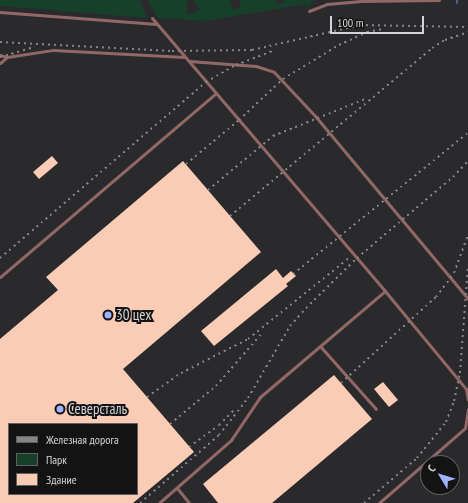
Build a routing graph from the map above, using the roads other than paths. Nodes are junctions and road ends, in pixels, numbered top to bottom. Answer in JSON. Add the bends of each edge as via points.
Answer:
{"nodes":[{"id":1,"x":439,"y":0,"type":"edge"},
{"id":2,"x":309,"y":11,"type":"dead end"},
{"id":3,"x":0,"y":12,"type":"edge"},
{"id":4,"x":152,"y":18,"type":"dead end"},
{"id":5,"x":157,"y":24,"type":"junction"},
{"id":6,"x":0,"y":55,"type":"edge"},
{"id":7,"x":7,"y":57,"type":"junction"},
{"id":8,"x":184,"y":57,"type":"junction"},
{"id":9,"x":189,"y":61,"type":"junction"},
{"id":10,"x":0,"y":62,"type":"edge"},
{"id":11,"x":216,"y":93,"type":"junction"},
{"id":12,"x":0,"y":277,"type":"edge"},
{"id":13,"x":385,"y":291,"type":"junction"},
{"id":14,"x":468,"y":299,"type":"edge"},
{"id":15,"x":320,"y":346,"type":"junction"},
{"id":16,"x":468,"y":400,"type":"edge"},
{"id":17,"x":376,"y":409,"type":"dead end"},
{"id":18,"x":468,"y":409,"type":"edge"},
{"id":19,"x":177,"y":488,"type":"junction"},
{"id":20,"x":159,"y":503,"type":"edge"},
{"id":21,"x":189,"y":503,"type":"edge"},
{"id":22,"x":380,"y":503,"type":"edge"}],
"edges":[{"from":1,"to":2,"type":"lane","via":[[327,4]]},
{"from":3,"to":5,"type":"lane"},
{"from":4,"to":5,"type":"lane"},
{"from":5,"to":8,"type":"lane"},
{"from":6,"to":7,"type":"lane"},
{"from":7,"to":8,"type":"lane","via":[[53,50]]},
{"from":7,"to":10,"type":"lane"},
{"from":8,"to":9,"type":"lane"},
{"from":9,"to":11,"type":"lane"},
{"from":9,"to":14,"type":"lane","via":[[256,66],[274,72],[316,117]]},
{"from":11,"to":12,"type":"lane"},
{"from":11,"to":13,"type":"lane"},
{"from":13,"to":15,"type":"lane"},
{"from":13,"to":16,"type":"lane","via":[[466,389]]},
{"from":15,"to":17,"type":"lane"},
{"from":15,"to":19,"type":"lane","via":[[260,397],[231,440]]},
{"from":18,"to":22,"type":"lane","via":[[465,428]]},
{"from":19,"to":20,"type":"lane"},
{"from":19,"to":21,"type":"lane"}]}
